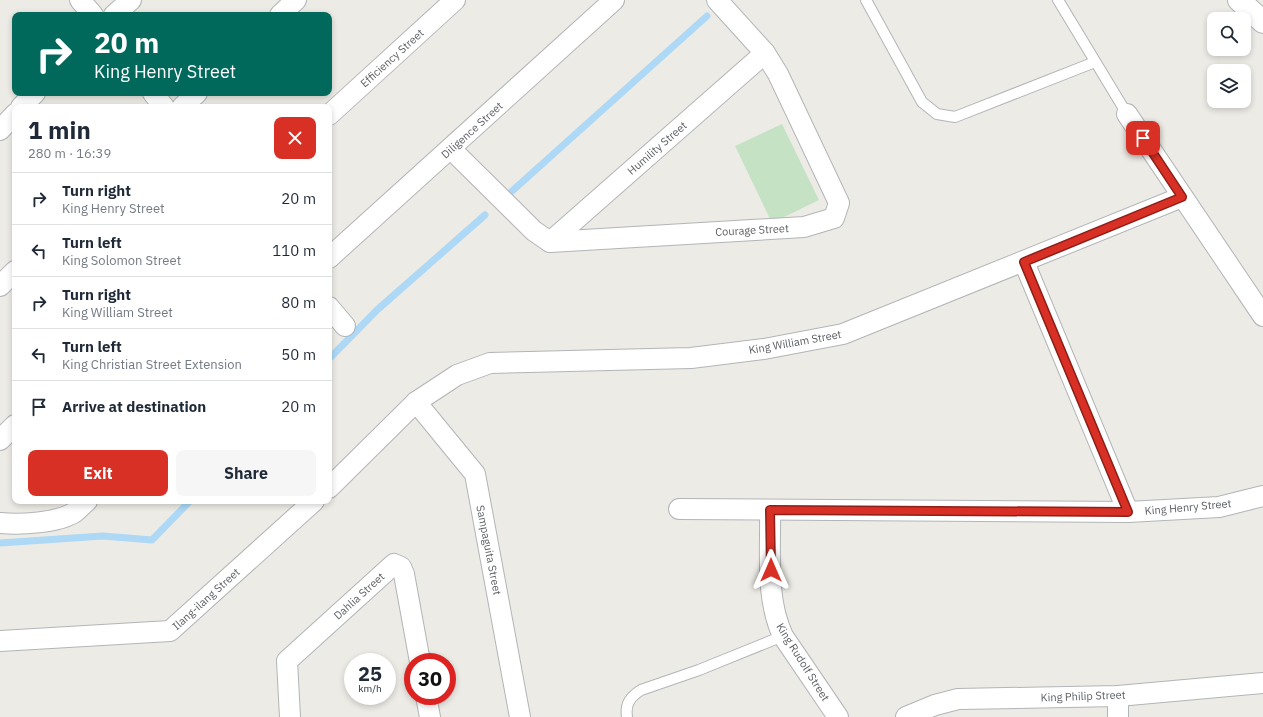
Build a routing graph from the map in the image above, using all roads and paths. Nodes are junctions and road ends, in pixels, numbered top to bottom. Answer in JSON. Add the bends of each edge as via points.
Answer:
{"nodes":[{"id":1,"x":80,"y":0,"type":"edge"},
{"id":2,"x":131,"y":0,"type":"edge"},
{"id":3,"x":296,"y":0,"type":"edge"},
{"id":4,"x":455,"y":0,"type":"edge"},
{"id":5,"x":614,"y":0,"type":"edge"},
{"id":6,"x":717,"y":0,"type":"edge"},
{"id":7,"x":866,"y":0,"type":"edge"},
{"id":8,"x":1058,"y":0,"type":"edge"},
{"id":9,"x":1239,"y":0,"type":"edge"},
{"id":10,"x":90,"y":12,"type":"edge"},
{"id":11,"x":117,"y":12,"type":"edge"},
{"id":12,"x":283,"y":12,"type":"edge"},
{"id":13,"x":1263,"y":22,"type":"edge"},
{"id":14,"x":764,"y":53,"type":"junction"},
{"id":15,"x":1095,"y":62,"type":"junction"},
{"id":16,"x":32,"y":96,"type":"edge"},
{"id":17,"x":155,"y":96,"type":"edge"},
{"id":18,"x":194,"y":96,"type":"edge"},
{"id":19,"x":24,"y":104,"type":"edge"},
{"id":20,"x":162,"y":104,"type":"edge"},
{"id":21,"x":185,"y":104,"type":"edge"},
{"id":22,"x":332,"y":112,"type":"edge"},
{"id":23,"x":1127,"y":114,"type":"joint"},
{"id":24,"x":12,"y":117,"type":"edge"},
{"id":25,"x":0,"y":130,"type":"edge"},
{"id":26,"x":451,"y":149,"type":"junction"},
{"id":27,"x":1182,"y":197,"type":"junction"},
{"id":28,"x":550,"y":242,"type":"junction"},
{"id":29,"x":332,"y":255,"type":"edge"},
{"id":30,"x":1024,"y":262,"type":"junction"},
{"id":31,"x":12,"y":274,"type":"edge"},
{"id":32,"x":0,"y":286,"type":"edge"},
{"id":33,"x":332,"y":311,"type":"edge"},
{"id":34,"x":1263,"y":316,"type":"edge"},
{"id":35,"x":345,"y":326,"type":"dead end"},
{"id":36,"x":416,"y":402,"type":"junction"},
{"id":37,"x":12,"y":428,"type":"edge"},
{"id":38,"x":0,"y":440,"type":"edge"},
{"id":39,"x":332,"y":485,"type":"edge"},
{"id":40,"x":1263,"y":496,"type":"edge"},
{"id":41,"x":83,"y":504,"type":"edge"},
{"id":42,"x":311,"y":504,"type":"edge"},
{"id":43,"x":679,"y":509,"type":"dead end"},
{"id":44,"x":770,"y":510,"type":"junction"},
{"id":45,"x":1128,"y":512,"type":"junction"},
{"id":46,"x":0,"y":523,"type":"edge"},
{"id":47,"x":783,"y":636,"type":"junction"},
{"id":48,"x":0,"y":641,"type":"edge"},
{"id":49,"x":418,"y":653,"type":"edge"},
{"id":50,"x":1263,"y":683,"type":"edge"},
{"id":51,"x":1118,"y":696,"type":"junction"},
{"id":52,"x":428,"y":705,"type":"edge"},
{"id":53,"x":290,"y":717,"type":"edge"},
{"id":54,"x":430,"y":717,"type":"edge"},
{"id":55,"x":520,"y":717,"type":"edge"},
{"id":56,"x":628,"y":717,"type":"edge"},
{"id":57,"x":838,"y":717,"type":"edge"},
{"id":58,"x":906,"y":717,"type":"edge"},
{"id":59,"x":1118,"y":717,"type":"edge"}],
"edges":[{"from":1,"to":10,"type":"street"},
{"from":2,"to":11,"type":"street"},
{"from":3,"to":12,"type":"street"},
{"from":4,"to":22,"type":"street","name":"Efficiency Street"},
{"from":5,"to":26,"type":"street","name":"Diligence Street"},
{"from":6,"to":14,"type":"street","name":"Courage Street"},
{"from":7,"to":15,"type":"lane","via":[[922,102],[937,114],[955,117]]},
{"from":8,"to":15,"type":"lane"},
{"from":9,"to":13,"type":"main road"},
{"from":14,"to":28,"type":"street","name":"Humility Street"},
{"from":14,"to":28,"type":"street","name":"Courage Street","via":[[794,106],[839,203],[834,218],[804,227]]},
{"from":15,"to":23,"type":"lane"},
{"from":16,"to":19,"type":"street"},
{"from":17,"to":20,"type":"street"},
{"from":18,"to":21,"type":"street"},
{"from":23,"to":27,"type":"street"},
{"from":24,"to":25,"type":"street"},
{"from":26,"to":28,"type":"street","via":[[534,231]]},
{"from":26,"to":29,"type":"street","name":"Diligence Street"},
{"from":27,"to":30,"type":"street","name":"King William Street"},
{"from":27,"to":34,"type":"street"},
{"from":30,"to":36,"type":"street","name":"King William Street","via":[[843,334],[764,349],[691,358],[490,363],[457,375]]},
{"from":30,"to":45,"type":"street"},
{"from":31,"to":32,"type":"street"},
{"from":33,"to":35,"type":"street"},
{"from":36,"to":39,"type":"street"},
{"from":36,"to":55,"type":"street","name":"Sampaguita Street","via":[[475,474]]},
{"from":37,"to":38,"type":"street"},
{"from":40,"to":45,"type":"street","name":"King Henry Street","via":[[1219,506]]},
{"from":41,"to":46,"type":"street","via":[[75,512],[57,519]]},
{"from":42,"to":48,"type":"street","name":"Ilang-ilang Street","via":[[170,632]]},
{"from":43,"to":44,"type":"street","name":"King Henry Street"},
{"from":44,"to":45,"type":"street","name":"King Henry Street"},
{"from":44,"to":47,"type":"street","name":"King Rudolf Street","via":[[772,605]]},
{"from":47,"to":56,"type":"lane","via":[[641,690],[627,702]]},
{"from":47,"to":57,"type":"street","name":"King Rudolf Street"},
{"from":49,"to":53,"type":"street","name":"Dahlia Street","via":[[404,574],[401,567],[394,564],[287,661]]},
{"from":50,"to":51,"type":"street","name":"King Philip Street"},
{"from":51,"to":58,"type":"street","name":"King Philip Street","via":[[958,699]]},
{"from":51,"to":59,"type":"street"},
{"from":52,"to":54,"type":"street"}]}
